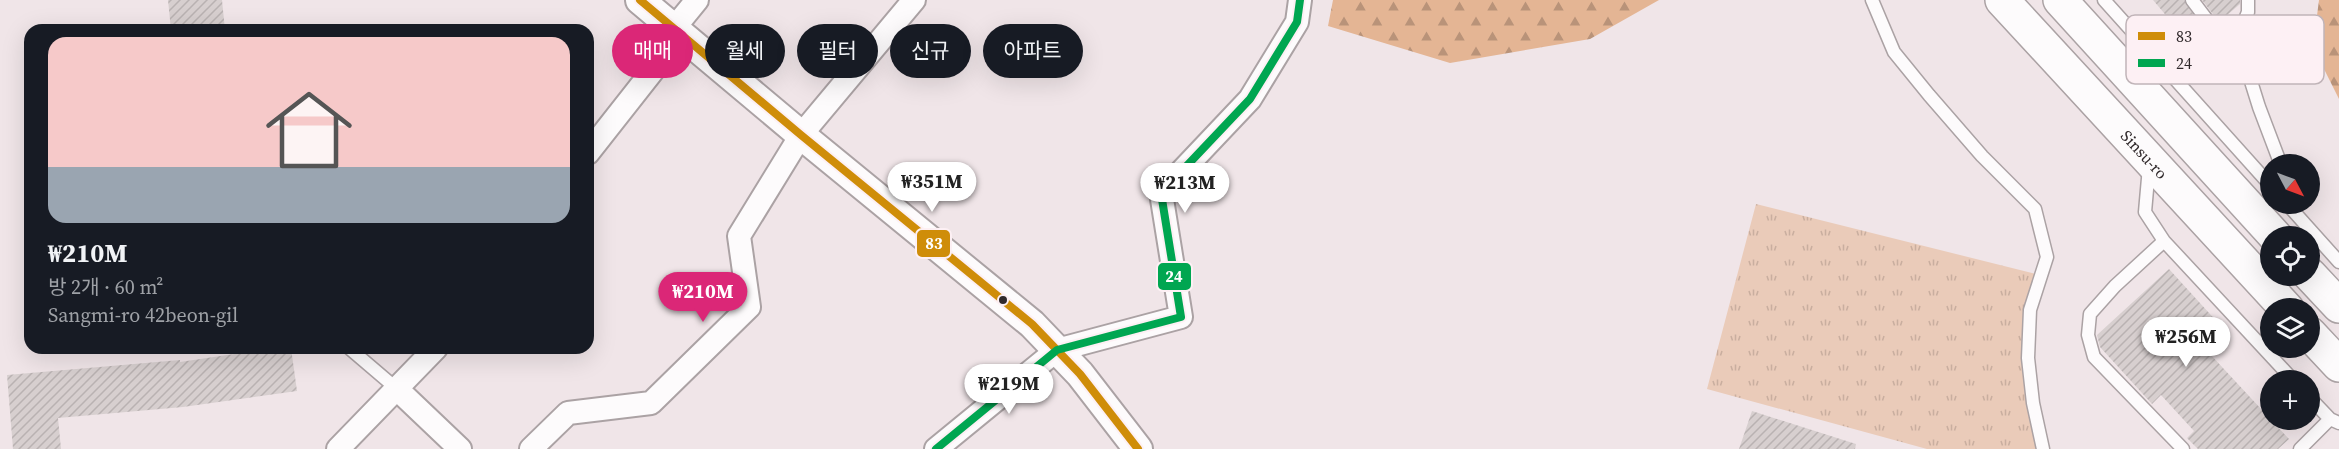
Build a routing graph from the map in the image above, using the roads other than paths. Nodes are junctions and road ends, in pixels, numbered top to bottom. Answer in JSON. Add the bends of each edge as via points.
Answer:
{"nodes":[{"id":1,"x":640,"y":0,"type":"edge"},
{"id":2,"x":697,"y":0,"type":"edge"},
{"id":3,"x":914,"y":0,"type":"edge"},
{"id":4,"x":1300,"y":0,"type":"edge"},
{"id":5,"x":1872,"y":0,"type":"edge"},
{"id":6,"x":2002,"y":0,"type":"edge"},
{"id":7,"x":2060,"y":0,"type":"edge"},
{"id":8,"x":2104,"y":0,"type":"edge"},
{"id":9,"x":2192,"y":0,"type":"edge"},
{"id":10,"x":2248,"y":0,"type":"edge"},
{"id":11,"x":2204,"y":15,"type":"edge"},
{"id":12,"x":2247,"y":15,"type":"edge"},
{"id":13,"x":671,"y":24,"type":"edge"},
{"id":14,"x":677,"y":24,"type":"edge"},
{"id":15,"x":2126,"y":25,"type":"edge"},
{"id":16,"x":693,"y":42,"type":"edge"},
{"id":17,"x":2126,"y":72,"type":"edge"},
{"id":18,"x":647,"y":78,"type":"edge"},
{"id":19,"x":2137,"y":84,"type":"edge"},
{"id":20,"x":2179,"y":84,"type":"edge"},
{"id":21,"x":2252,"y":84,"type":"edge"},
{"id":22,"x":801,"y":135,"type":"junction"},
{"id":23,"x":594,"y":145,"type":"edge"},
{"id":24,"x":2277,"y":154,"type":"edge"},
{"id":25,"x":2149,"y":160,"type":"junction"},
{"id":26,"x":2260,"y":174,"type":"edge"},
{"id":27,"x":2297,"y":214,"type":"edge"},
{"id":28,"x":2266,"y":226,"type":"edge"},
{"id":29,"x":2164,"y":241,"type":"junction"},
{"id":30,"x":2339,"y":262,"type":"edge"},
{"id":31,"x":2320,"y":286,"type":"edge"},
{"id":32,"x":2277,"y":298,"type":"edge"},
{"id":33,"x":2339,"y":306,"type":"edge"},
{"id":34,"x":2320,"y":345,"type":"edge"},
{"id":35,"x":1057,"y":350,"type":"junction"},
{"id":36,"x":356,"y":354,"type":"edge"},
{"id":37,"x":430,"y":354,"type":"edge"},
{"id":38,"x":2339,"y":365,"type":"edge"},
{"id":39,"x":2284,"y":370,"type":"edge"},
{"id":40,"x":397,"y":388,"type":"junction"},
{"id":41,"x":2320,"y":408,"type":"edge"},
{"id":42,"x":2334,"y":421,"type":"edge"},
{"id":43,"x":338,"y":449,"type":"edge"},
{"id":44,"x":460,"y":449,"type":"edge"},
{"id":45,"x":531,"y":449,"type":"edge"},
{"id":46,"x":936,"y":449,"type":"edge"},
{"id":47,"x":1137,"y":449,"type":"edge"},
{"id":48,"x":2043,"y":449,"type":"edge"},
{"id":49,"x":2183,"y":449,"type":"edge"},
{"id":50,"x":2300,"y":449,"type":"edge"}],
"edges":[{"from":1,"to":13,"type":"street"},
{"from":2,"to":14,"type":"street"},
{"from":3,"to":22,"type":"street"},
{"from":4,"to":35,"type":"street","via":[[1297,22],[1250,99],[1161,193],[1181,317]]},
{"from":5,"to":48,"type":"lane","via":[[1894,52],[1982,156],[2035,209],[2047,257],[2030,310],[2028,358]]},
{"from":6,"to":25,"type":"main road","name":"Sinsu-ro"},
{"from":7,"to":17,"type":"main road"},
{"from":8,"to":15,"type":"lane"},
{"from":9,"to":11,"type":"lane"},
{"from":10,"to":12,"type":"lane"},
{"from":16,"to":22,"type":"street"},
{"from":18,"to":23,"type":"street"},
{"from":19,"to":28,"type":"main road"},
{"from":20,"to":26,"type":"lane"},
{"from":21,"to":24,"type":"lane"},
{"from":22,"to":35,"type":"street","via":[[1032,324]]},
{"from":22,"to":45,"type":"street","via":[[739,236],[749,306],[651,403],[568,413]]},
{"from":25,"to":29,"type":"lane","via":[[2145,212]]},
{"from":25,"to":32,"type":"main road","name":"Sinsu-ro"},
{"from":27,"to":30,"type":"lane"},
{"from":29,"to":39,"type":"lane"},
{"from":29,"to":49,"type":"lane","via":[[2115,285],[2090,314],[2088,335],[2094,357]]},
{"from":31,"to":33,"type":"main road"},
{"from":34,"to":38,"type":"main road"},
{"from":35,"to":46,"type":"street"},
{"from":35,"to":47,"type":"street"},
{"from":36,"to":40,"type":"lane"},
{"from":37,"to":40,"type":"street"},
{"from":40,"to":43,"type":"street"},
{"from":40,"to":44,"type":"street"},
{"from":41,"to":42,"type":"lane"},
{"from":42,"to":50,"type":"lane"}]}
